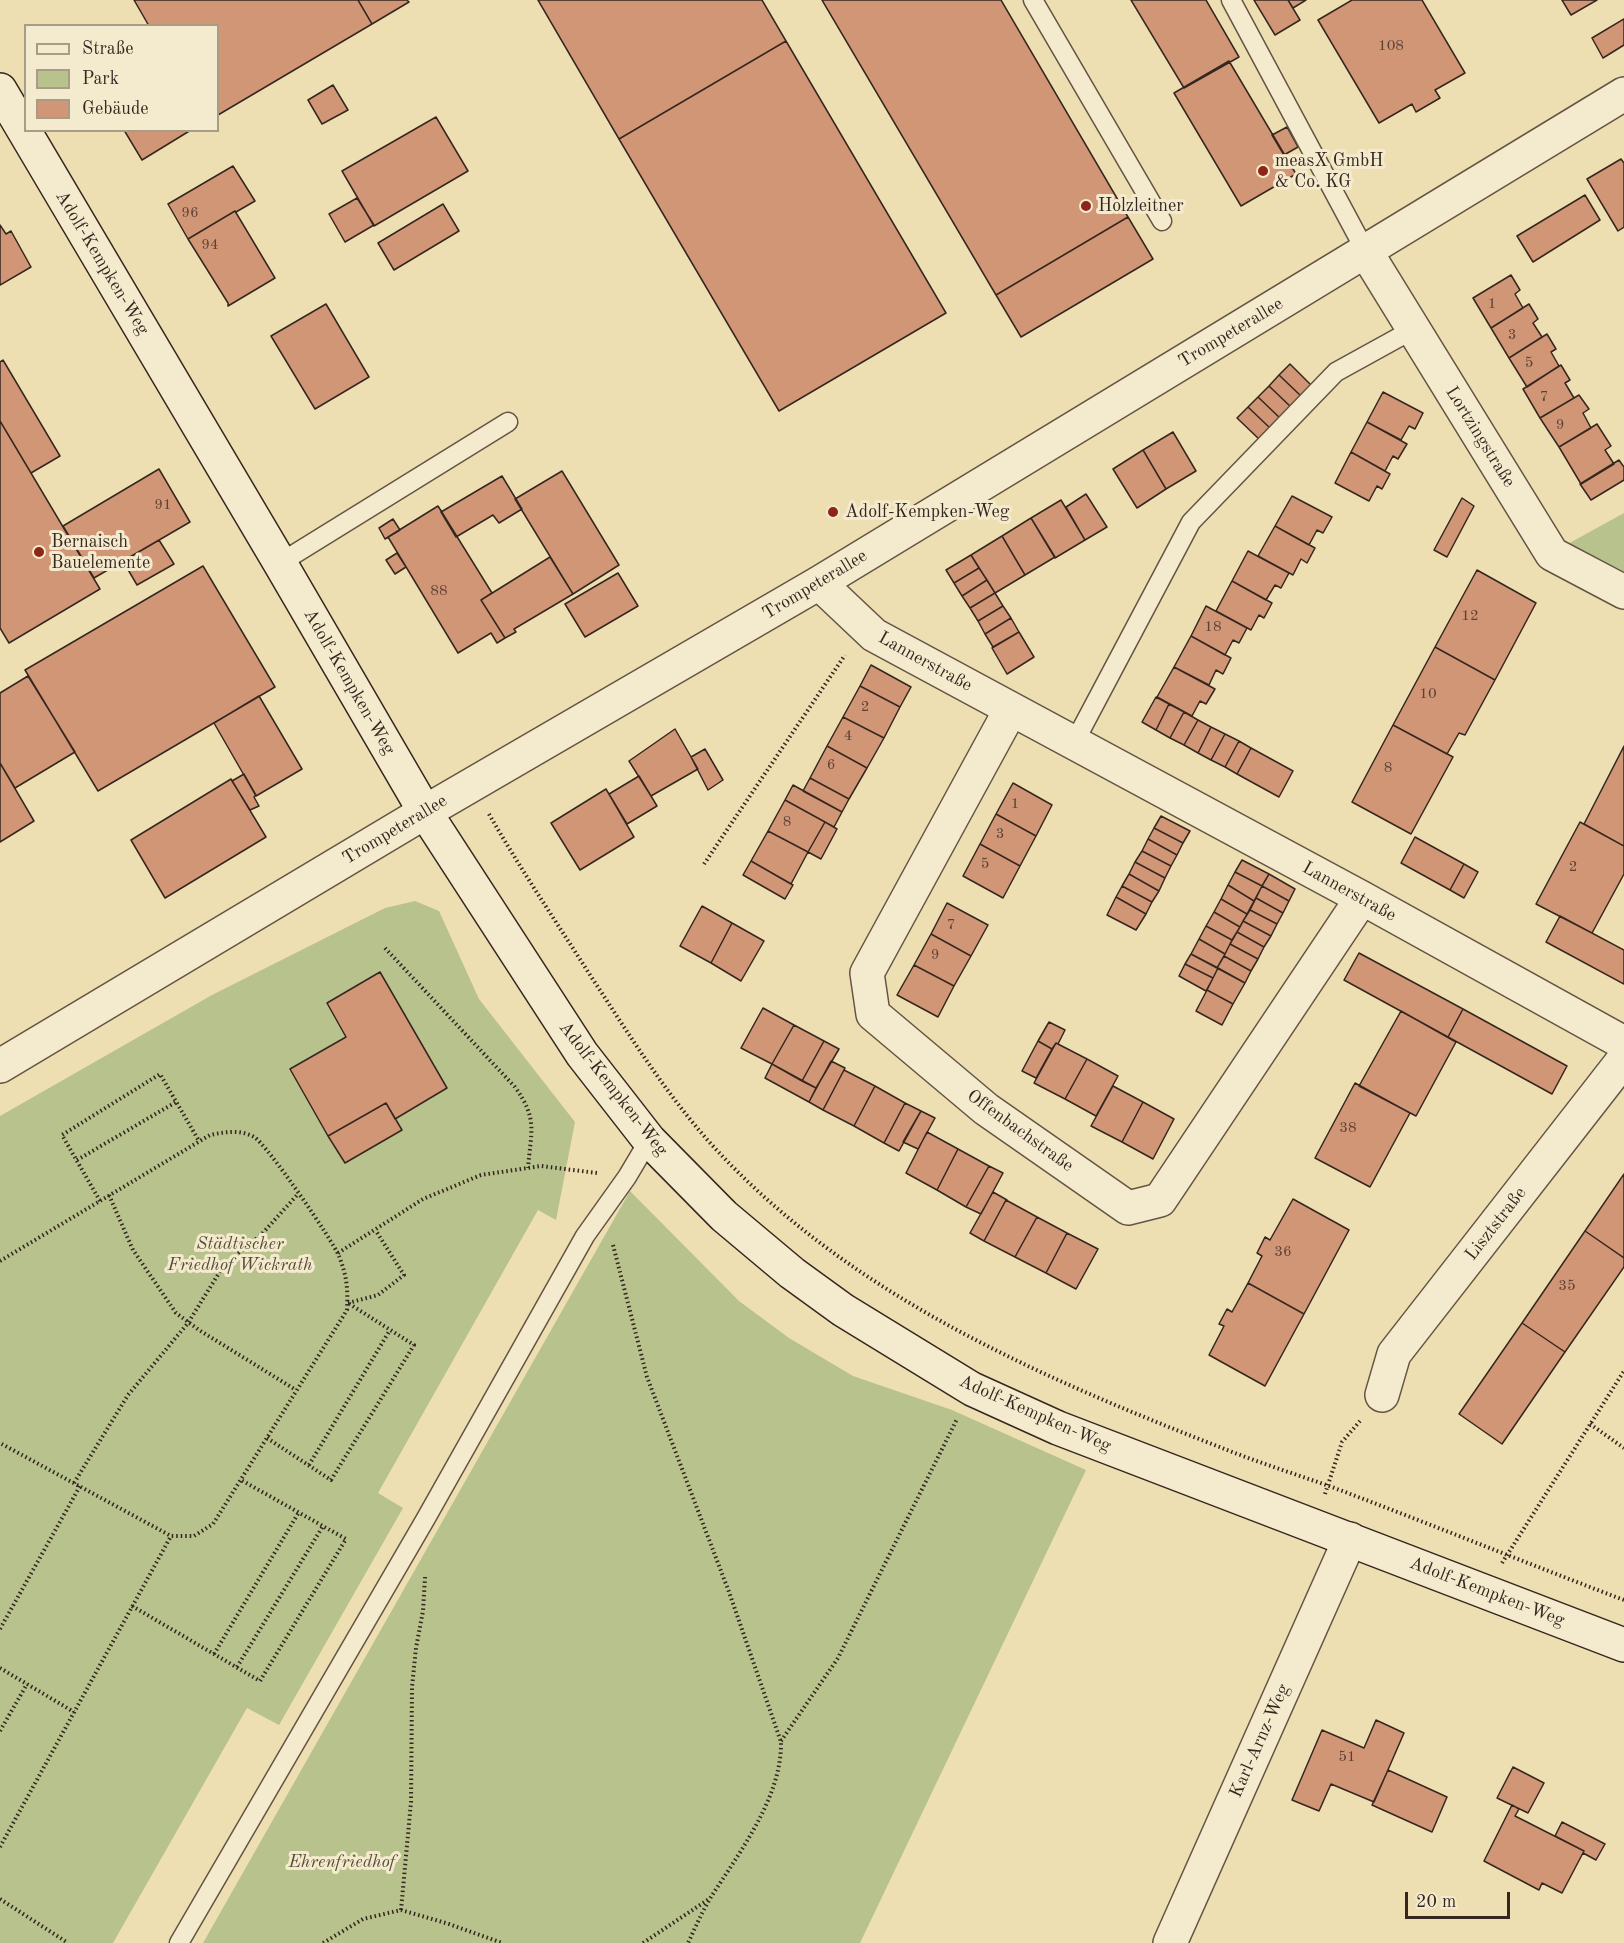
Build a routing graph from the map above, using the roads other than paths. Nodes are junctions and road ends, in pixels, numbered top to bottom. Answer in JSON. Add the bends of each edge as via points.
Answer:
{"nodes":[{"id":1,"x":1034,"y":0,"type":"edge"},
{"id":2,"x":1231,"y":0,"type":"edge"},
{"id":3,"x":0,"y":90,"type":"edge"},
{"id":4,"x":1624,"y":94,"type":"edge"},
{"id":5,"x":24,"y":131,"type":"edge"},
{"id":6,"x":25,"y":132,"type":"edge"},
{"id":7,"x":1162,"y":221,"type":"dead end"},
{"id":8,"x":1366,"y":252,"type":"junction"},
{"id":9,"x":1414,"y":329,"type":"junction"},
{"id":10,"x":508,"y":422,"type":"dead end"},
{"id":11,"x":280,"y":563,"type":"junction"},
{"id":12,"x":819,"y":583,"type":"junction"},
{"id":13,"x":1624,"y":592,"type":"edge"},
{"id":14,"x":1011,"y":709,"type":"junction"},
{"id":15,"x":1074,"y":743,"type":"junction"},
{"id":16,"x":425,"y":812,"type":"junction"},
{"id":17,"x":1362,"y":898,"type":"junction"},
{"id":18,"x":1624,"y":1043,"type":"edge"},
{"id":19,"x":1624,"y":1059,"type":"edge"},
{"id":20,"x":0,"y":1066,"type":"edge"},
{"id":21,"x":649,"y":1140,"type":"junction"},
{"id":22,"x":1382,"y":1395,"type":"road end"},
{"id":23,"x":1350,"y":1539,"type":"junction"},
{"id":24,"x":1624,"y":1645,"type":"edge"},
{"id":25,"x":178,"y":1943,"type":"edge"},
{"id":26,"x":1170,"y":1943,"type":"edge"}],
"edges":[{"from":1,"to":7,"type":"lane"},
{"from":2,"to":8,"type":"lane"},
{"from":3,"to":5,"type":"street","name":"Adolf-Kempken-Weg"},
{"from":4,"to":8,"type":"street","name":"Trompeterallee"},
{"from":6,"to":11,"type":"street","name":"Adolf-Kempken-Weg"},
{"from":8,"to":9,"type":"street","name":"Lortzingstraße"},
{"from":8,"to":12,"type":"street","name":"Trompeterallee"},
{"from":9,"to":13,"type":"street","name":"Lortzingstraße","via":[[1552,554]]},
{"from":9,"to":15,"type":"lane","via":[[1336,372],[1191,522]]},
{"from":10,"to":11,"type":"lane"},
{"from":11,"to":16,"type":"street","name":"Adolf-Kempken-Weg"},
{"from":12,"to":14,"type":"street","name":"Lannerstraße","via":[[874,635]]},
{"from":12,"to":16,"type":"street","name":"Trompeterallee"},
{"from":14,"to":15,"type":"street","name":"Lannerstraße"},
{"from":14,"to":17,"type":"street","name":"Offenbachstraße","via":[[867,973],[873,1014],[986,1109],[1128,1208],[1160,1200]]},
{"from":15,"to":17,"type":"street","name":"Lannerstraße"},
{"from":16,"to":20,"type":"street","name":"Trompeterallee"},
{"from":16,"to":21,"type":"street","name":"Adolf-Kempken-Weg","via":[[582,1054]]},
{"from":17,"to":18,"type":"street","name":"Lannerstraße"},
{"from":19,"to":22,"type":"street","name":"Lisztstraße","via":[[1394,1354]]},
{"from":21,"to":23,"type":"street","name":"Adolf-Kempken-Weg","via":[[724,1216],[792,1273],[843,1310],[972,1389],[1058,1428]]},
{"from":21,"to":25,"type":"lane","via":[[585,1236]]},
{"from":23,"to":24,"type":"street","name":"Adolf-Kempken-Weg"},
{"from":23,"to":26,"type":"street","name":"Karl-Arnz-Weg"}]}
